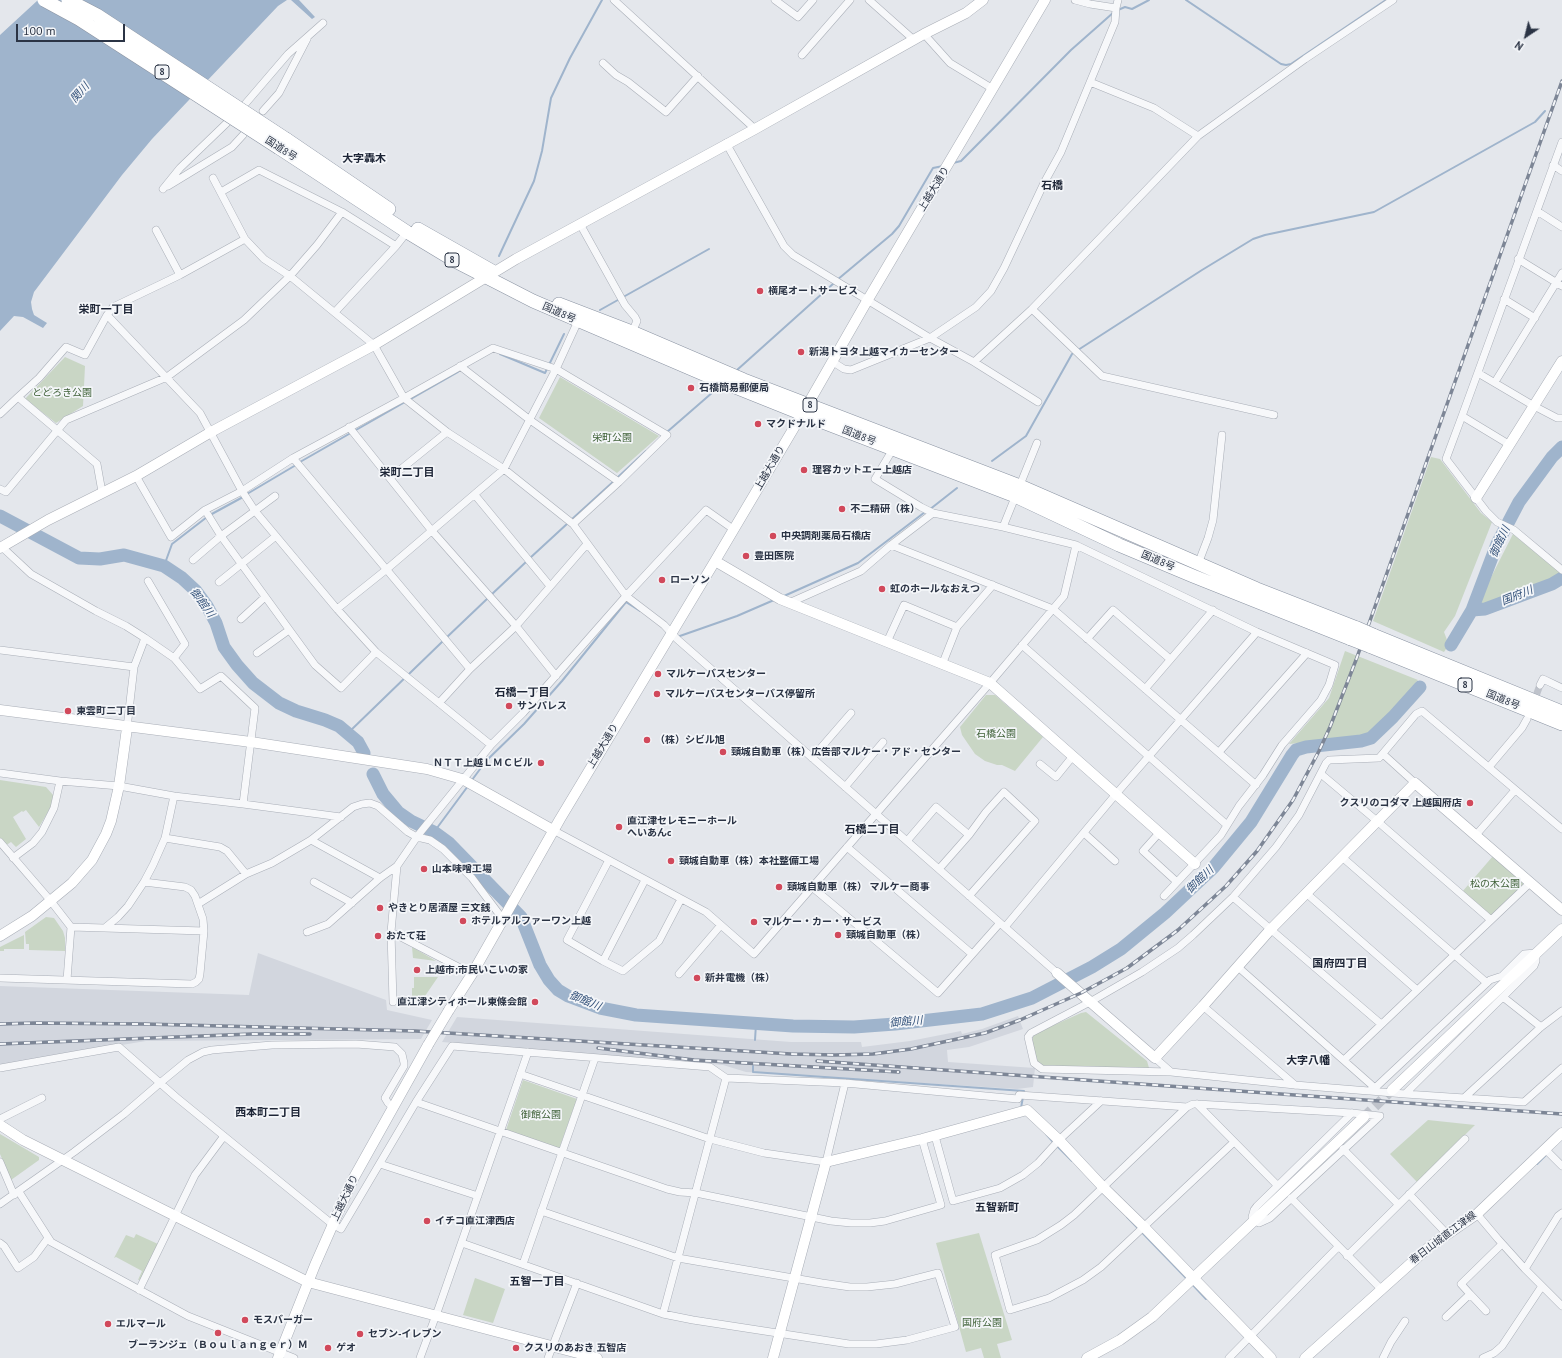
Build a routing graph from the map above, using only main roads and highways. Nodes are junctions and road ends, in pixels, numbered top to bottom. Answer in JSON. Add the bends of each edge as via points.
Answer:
{"nodes":[{"id":1,"x":44,"y":0,"type":"edge"},
{"id":2,"x":68,"y":0,"type":"edge"},
{"id":3,"x":237,"y":114,"type":"junction"},
{"id":4,"x":283,"y":143,"type":"junction"},
{"id":5,"x":490,"y":275,"type":"junction"},
{"id":6,"x":805,"y":409,"type":"junction"},
{"id":7,"x":1018,"y":491,"type":"junction"},
{"id":8,"x":1354,"y":633,"type":"junction"},
{"id":9,"x":1371,"y":640,"type":"junction"},
{"id":10,"x":1562,"y":712,"type":"edge"},
{"id":11,"x":1562,"y":724,"type":"edge"}],
"edges":[{"from":1,"to":3,"type":"highway","name":"国道8号","number":"8","bridge":true},
{"from":2,"to":3,"type":"highway","name":"国道8号","number":"8","bridge":true,"via":[[97,15]]},
{"from":3,"to":4,"type":"highway","name":"国道8号","number":"8","bridge":true},
{"from":4,"to":5,"type":"highway","name":"国道8号","number":"8"},
{"from":4,"to":5,"type":"highway","name":"国道8号","number":"8","via":[[407,232],[455,261]]},
{"from":5,"to":6,"type":"highway","name":"国道8号","number":"8","via":[[536,296],[632,332]]},
{"from":5,"to":6,"type":"highway","name":"国道8号","number":"8","via":[[505,289],[578,321]]},
{"from":6,"to":7,"type":"highway","name":"国道8号","number":"8"},
{"from":6,"to":7,"type":"highway","name":"国道8号","number":"8","via":[[893,449]]},
{"from":7,"to":8,"type":"highway","name":"国道8号","number":"8","via":[[1296,605]]},
{"from":7,"to":8,"type":"highway","name":"国道8号","number":"8","via":[[1119,545],[1193,576]]},
{"from":8,"to":9,"type":"highway","name":"国道8号","number":"8","bridge":true},
{"from":9,"to":10,"type":"highway","name":"国道8号","number":"8"},
{"from":9,"to":11,"type":"highway","name":"国道8号","number":"8"}]}
